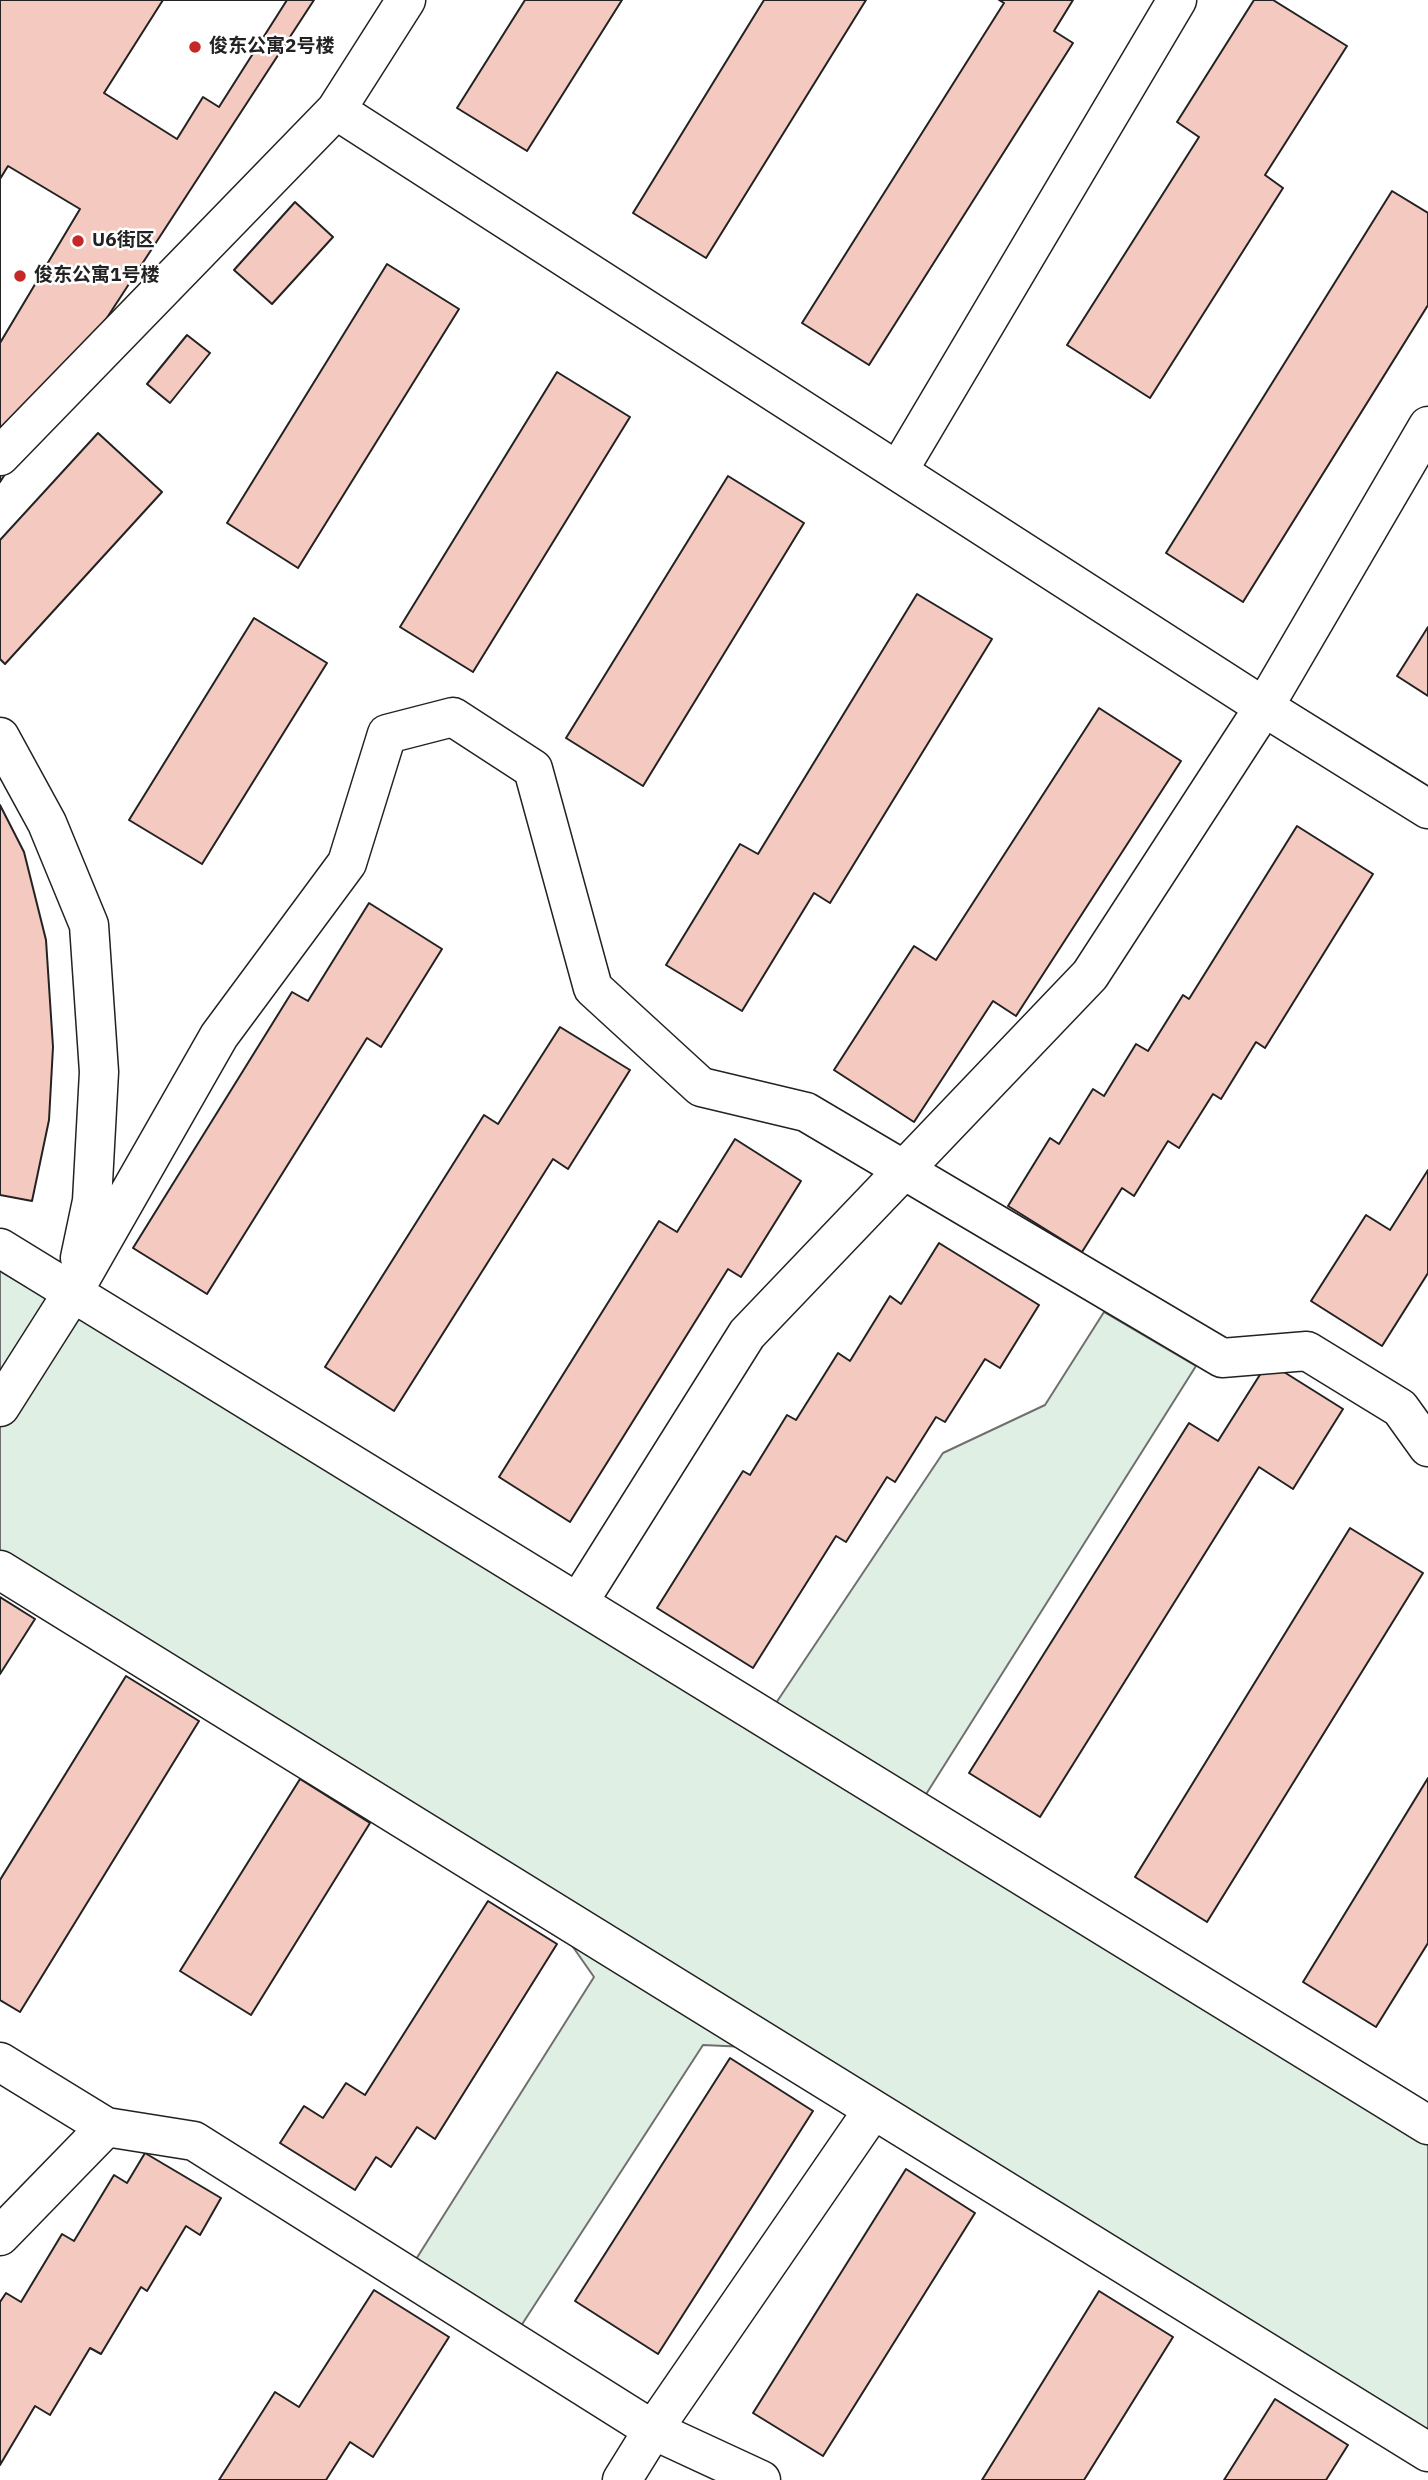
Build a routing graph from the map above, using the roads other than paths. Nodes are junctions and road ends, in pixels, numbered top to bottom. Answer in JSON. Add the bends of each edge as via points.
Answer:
{"nodes":[{"id":1,"x":405,"y":0,"type":"edge"},
{"id":2,"x":1177,"y":0,"type":"edge"},
{"id":3,"x":337,"y":110,"type":"junction"},
{"id":4,"x":1428,"y":426,"type":"edge"},
{"id":5,"x":0,"y":456,"type":"edge"},
{"id":6,"x":898,"y":471,"type":"junction"},
{"id":7,"x":1264,"y":707,"type":"junction"},
{"id":8,"x":0,"y":737,"type":"edge"},
{"id":9,"x":1428,"y":809,"type":"edge"},
{"id":10,"x":903,"y":1171,"type":"junction"},
{"id":11,"x":0,"y":1248,"type":"edge"},
{"id":12,"x":73,"y":1292,"type":"junction"},
{"id":13,"x":0,"y":1407,"type":"edge"},
{"id":14,"x":1428,"y":1447,"type":"edge"},
{"id":15,"x":0,"y":1570,"type":"edge"},
{"id":16,"x":578,"y":1603,"type":"junction"},
{"id":17,"x":0,"y":2062,"type":"edge"},
{"id":18,"x":873,"y":2110,"type":"junction"},
{"id":19,"x":1428,"y":2125,"type":"edge"},
{"id":20,"x":106,"y":2127,"type":"junction"},
{"id":21,"x":0,"y":2236,"type":"edge"},
{"id":22,"x":653,"y":2430,"type":"junction"},
{"id":23,"x":1428,"y":2452,"type":"edge"},
{"id":24,"x":622,"y":2480,"type":"edge"},
{"id":25,"x":761,"y":2480,"type":"edge"}],
"edges":[{"from":1,"to":3,"type":"street"},
{"from":2,"to":6,"type":"street"},
{"from":3,"to":5,"type":"street"},
{"from":3,"to":6,"type":"street"},
{"from":4,"to":7,"type":"street"},
{"from":6,"to":7,"type":"street"},
{"from":7,"to":9,"type":"street"},
{"from":7,"to":10,"type":"street","via":[[1090,975]]},
{"from":8,"to":12,"type":"street","via":[[47,823],[89,925],[99,1072],[92,1201]]},
{"from":10,"to":12,"type":"street","via":[[806,1112],[701,1087],[593,988],[533,769],[453,717],[387,734],[347,863],[219,1036]]},
{"from":10,"to":14,"type":"street","via":[[1222,1359],[1307,1351],[1400,1408]]},
{"from":10,"to":16,"type":"street","via":[[747,1334]]},
{"from":11,"to":12,"type":"street"},
{"from":12,"to":13,"type":"street"},
{"from":12,"to":16,"type":"street"},
{"from":15,"to":18,"type":"street"},
{"from":16,"to":19,"type":"street"},
{"from":17,"to":20,"type":"street"},
{"from":18,"to":22,"type":"street"},
{"from":18,"to":23,"type":"street"},
{"from":20,"to":21,"type":"street"},
{"from":20,"to":22,"type":"street","via":[[194,2141]]},
{"from":22,"to":24,"type":"street"},
{"from":22,"to":25,"type":"street"}]}
